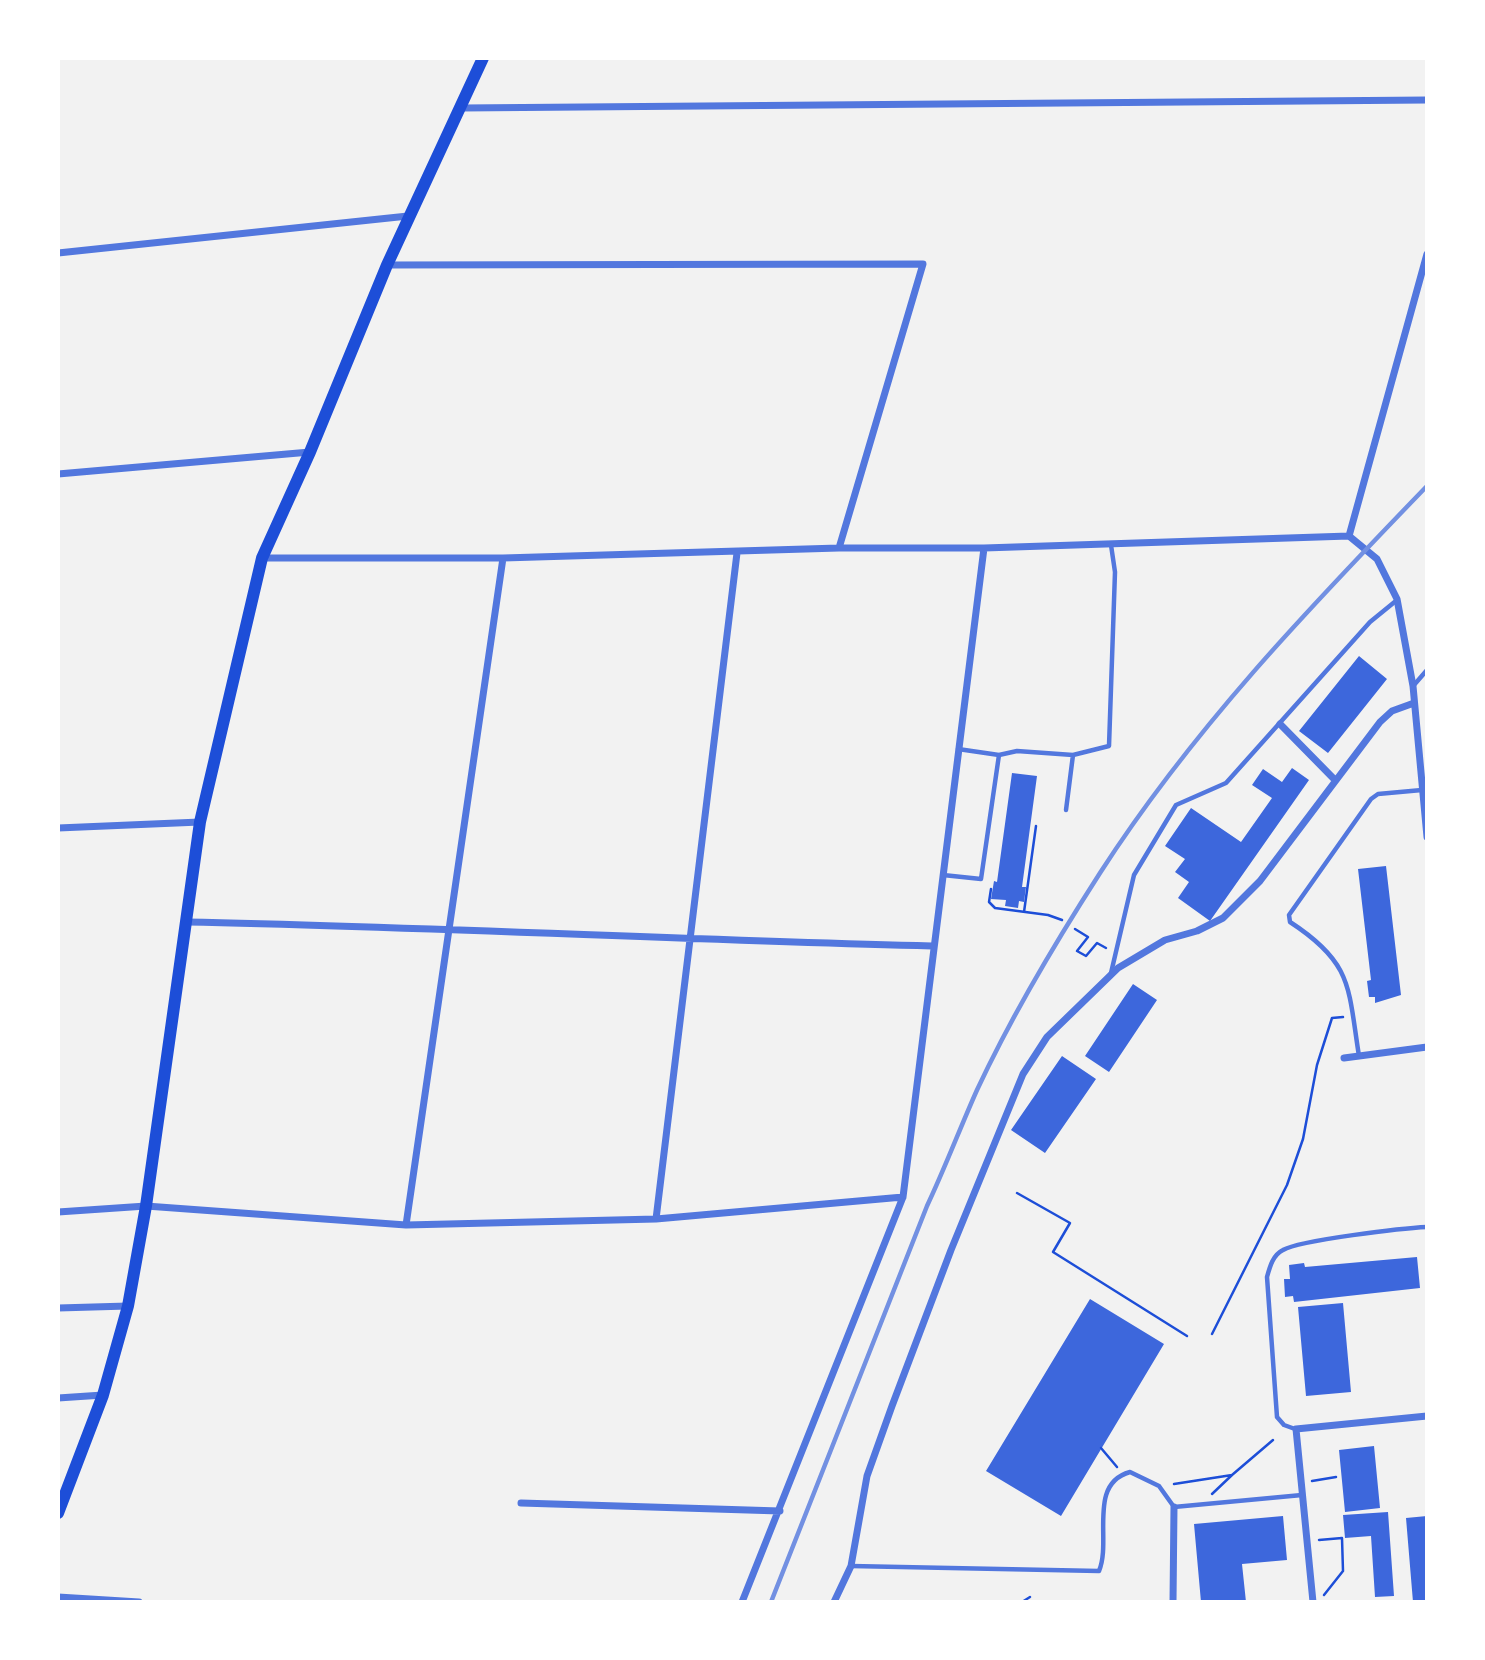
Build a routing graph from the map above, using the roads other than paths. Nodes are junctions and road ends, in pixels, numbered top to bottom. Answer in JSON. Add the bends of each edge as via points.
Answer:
{"nodes":[{"id":1,"x":483,"y":58,"type":"edge"},
{"id":2,"x":1427,"y":100,"type":"edge"},
{"id":3,"x":462,"y":108,"type":"junction"},
{"id":4,"x":408,"y":216,"type":"junction"},
{"id":5,"x":58,"y":253,"type":"edge"},
{"id":6,"x":1427,"y":254,"type":"edge"},
{"id":7,"x":387,"y":265,"type":"junction"},
{"id":8,"x":310,"y":452,"type":"junction"},
{"id":9,"x":58,"y":474,"type":"edge"},
{"id":10,"x":1349,"y":536,"type":"junction"},
{"id":11,"x":1110,"y":544,"type":"junction"},
{"id":12,"x":839,"y":548,"type":"junction"},
{"id":13,"x":984,"y":548,"type":"junction"},
{"id":14,"x":737,"y":553,"type":"junction"},
{"id":15,"x":262,"y":558,"type":"junction"},
{"id":16,"x":503,"y":558,"type":"junction"},
{"id":17,"x":1397,"y":599,"type":"junction"},
{"id":18,"x":1427,"y":670,"type":"edge"},
{"id":19,"x":1413,"y":686,"type":"junction"},
{"id":20,"x":1414,"y":702,"type":"junction"},
{"id":21,"x":1280,"y":724,"type":"junction"},
{"id":22,"x":958,"y":749,"type":"junction"},
{"id":23,"x":999,"y":755,"type":"junction"},
{"id":24,"x":1073,"y":755,"type":"junction"},
{"id":25,"x":1335,"y":780,"type":"junction"},
{"id":26,"x":1423,"y":790,"type":"junction"},
{"id":27,"x":1066,"y":810,"type":"dead end"},
{"id":28,"x":1426,"y":818,"type":"edge"},
{"id":29,"x":200,"y":822,"type":"junction"},
{"id":30,"x":58,"y":828,"type":"edge"},
{"id":31,"x":1427,"y":837,"type":"edge"},
{"id":32,"x":942,"y":874,"type":"junction"},
{"id":33,"x":186,"y":922,"type":"junction"},
{"id":34,"x":448,"y":927,"type":"junction"},
{"id":35,"x":691,"y":940,"type":"junction"},
{"id":36,"x":932,"y":946,"type":"junction"},
{"id":37,"x":1111,"y":974,"type":"junction"},
{"id":38,"x":1427,"y":1047,"type":"edge"},
{"id":39,"x":1359,"y":1056,"type":"junction"},
{"id":40,"x":1344,"y":1058,"type":"dead end"},
{"id":41,"x":903,"y":1197,"type":"junction"},
{"id":42,"x":146,"y":1206,"type":"junction"},
{"id":43,"x":58,"y":1212,"type":"edge"},
{"id":44,"x":656,"y":1219,"type":"junction"},
{"id":45,"x":405,"y":1224,"type":"junction"},
{"id":46,"x":1427,"y":1227,"type":"edge"},
{"id":47,"x":128,"y":1306,"type":"junction"},
{"id":48,"x":58,"y":1308,"type":"edge"},
{"id":49,"x":103,"y":1395,"type":"junction"},
{"id":50,"x":58,"y":1398,"type":"edge"},
{"id":51,"x":1427,"y":1416,"type":"edge"},
{"id":52,"x":1296,"y":1429,"type":"junction"},
{"id":53,"x":1302,"y":1495,"type":"junction"},
{"id":54,"x":521,"y":1503,"type":"dead end"},
{"id":55,"x":1174,"y":1507,"type":"junction"},
{"id":56,"x":780,"y":1511,"type":"junction"},
{"id":57,"x":58,"y":1513,"type":"edge"},
{"id":58,"x":851,"y":1566,"type":"junction"},
{"id":59,"x":58,"y":1597,"type":"edge"},
{"id":60,"x":139,"y":1602,"type":"edge"},
{"id":61,"x":742,"y":1602,"type":"edge"},
{"id":62,"x":834,"y":1602,"type":"edge"},
{"id":63,"x":1173,"y":1602,"type":"edge"},
{"id":64,"x":1313,"y":1602,"type":"edge"}],
"edges":[{"from":1,"to":3,"type":"main road"},
{"from":2,"to":3,"type":"street"},
{"from":3,"to":4,"type":"main road"},
{"from":4,"to":5,"type":"street"},
{"from":4,"to":7,"type":"main road"},
{"from":6,"to":10,"type":"street"},
{"from":7,"to":8,"type":"main road"},
{"from":7,"to":12,"type":"street","via":[[923,264]]},
{"from":8,"to":9,"type":"street"},
{"from":8,"to":15,"type":"main road"},
{"from":10,"to":11,"type":"street"},
{"from":10,"to":17,"type":"street","via":[[1370,551],[1391,581]]},
{"from":11,"to":13,"type":"street"},
{"from":11,"to":24,"type":"lane","via":[[1115,572],[1109,746]]},
{"from":12,"to":13,"type":"street"},
{"from":12,"to":14,"type":"street"},
{"from":13,"to":22,"type":"street"},
{"from":14,"to":16,"type":"street"},
{"from":14,"to":35,"type":"street"},
{"from":15,"to":16,"type":"street"},
{"from":15,"to":29,"type":"main road"},
{"from":16,"to":34,"type":"street"},
{"from":17,"to":19,"type":"street"},
{"from":17,"to":21,"type":"lane","via":[[1370,622]]},
{"from":18,"to":19,"type":"lane"},
{"from":19,"to":20,"type":"street"},
{"from":20,"to":25,"type":"street","via":[[1392,710]]},
{"from":20,"to":26,"type":"street"},
{"from":21,"to":25,"type":"street"},
{"from":21,"to":37,"type":"lane","via":[[1226,783],[1176,805],[1160,828],[1134,876]]},
{"from":22,"to":23,"type":"lane"},
{"from":22,"to":32,"type":"street"},
{"from":23,"to":24,"type":"lane","via":[[1017,751]]},
{"from":23,"to":32,"type":"lane","via":[[981,878]]},
{"from":24,"to":27,"type":"lane"},
{"from":25,"to":37,"type":"street","via":[[1260,881],[1223,918],[1165,940]]},
{"from":26,"to":28,"type":"street"},
{"from":26,"to":39,"type":"lane","via":[[1378,794],[1371,799],[1289,915],[1290,922],[1317,939],[1339,963],[1348,987]]},
{"from":28,"to":31,"type":"street"},
{"from":29,"to":30,"type":"street"},
{"from":29,"to":33,"type":"main road"},
{"from":32,"to":36,"type":"street"},
{"from":33,"to":34,"type":"street"},
{"from":33,"to":42,"type":"main road"},
{"from":34,"to":35,"type":"street"},
{"from":34,"to":45,"type":"street"},
{"from":35,"to":36,"type":"street"},
{"from":35,"to":44,"type":"street"},
{"from":36,"to":41,"type":"street"},
{"from":37,"to":58,"type":"street","via":[[1047,1037],[1023,1074],[867,1476]]},
{"from":38,"to":39,"type":"street"},
{"from":39,"to":40,"type":"street"},
{"from":41,"to":44,"type":"street"},
{"from":41,"to":56,"type":"street"},
{"from":42,"to":43,"type":"street"},
{"from":42,"to":45,"type":"street"},
{"from":42,"to":47,"type":"main road"},
{"from":44,"to":45,"type":"street"},
{"from":46,"to":52,"type":"lane","via":[[1303,1245],[1284,1249],[1273,1259],[1267,1277],[1278,1417]]},
{"from":47,"to":48,"type":"street"},
{"from":47,"to":49,"type":"main road"},
{"from":49,"to":50,"type":"street"},
{"from":49,"to":57,"type":"main road"},
{"from":51,"to":52,"type":"street"},
{"from":52,"to":53,"type":"street"},
{"from":53,"to":55,"type":"lane"},
{"from":53,"to":64,"type":"street"},
{"from":54,"to":56,"type":"street"},
{"from":55,"to":58,"type":"lane","via":[[1160,1486],[1137,1473],[1121,1475],[1104,1504],[1099,1571]]},
{"from":55,"to":63,"type":"street"},
{"from":56,"to":61,"type":"street"},
{"from":58,"to":62,"type":"street"},
{"from":59,"to":60,"type":"street"}]}
